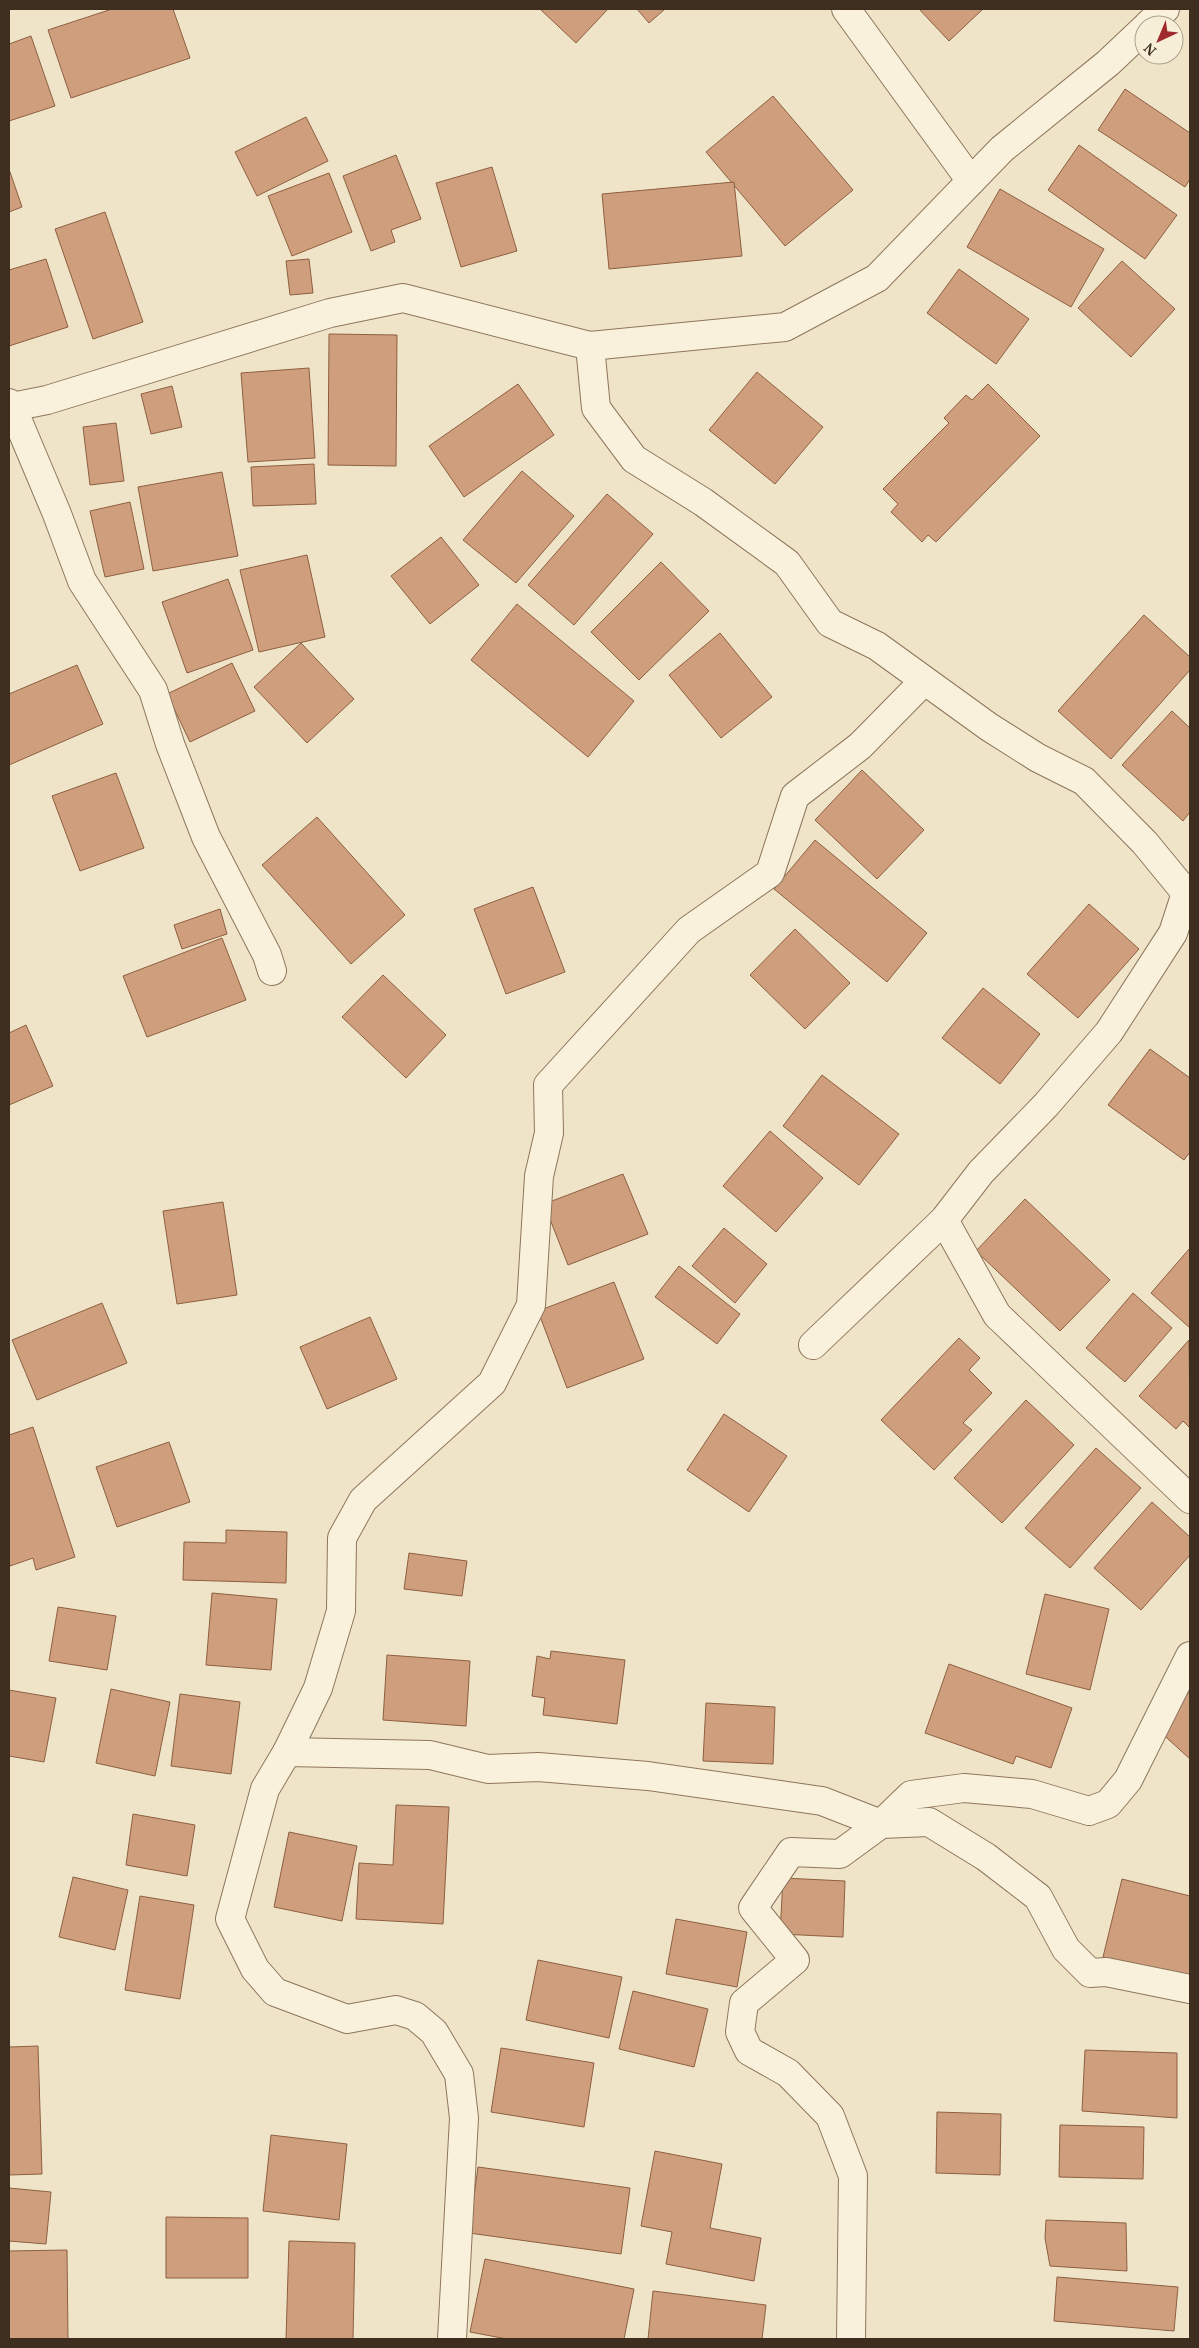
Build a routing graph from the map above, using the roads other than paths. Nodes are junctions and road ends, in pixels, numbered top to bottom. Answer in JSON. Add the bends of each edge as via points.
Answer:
{"nodes":[{"id":1,"x":846,"y":9,"type":"edge"},
{"id":2,"x":1134,"y":39,"type":"edge"},
{"id":3,"x":971,"y":181,"type":"junction"},
{"id":4,"x":590,"y":346,"type":"junction"},
{"id":5,"x":10,"y":405,"type":"edge"},
{"id":6,"x":924,"y":681,"type":"junction"},
{"id":7,"x":1188,"y":891,"type":"edge"},
{"id":8,"x":272,"y":971,"type":"dead end"},
{"id":9,"x":944,"y":1220,"type":"junction"},
{"id":10,"x":814,"y":1346,"type":"dead end"},
{"id":11,"x":1190,"y":1499,"type":"edge"},
{"id":12,"x":1190,"y":1656,"type":"edge"},
{"id":13,"x":287,"y":1752,"type":"junction"},
{"id":14,"x":881,"y":1824,"type":"junction"},
{"id":15,"x":1190,"y":1989,"type":"edge"},
{"id":16,"x":452,"y":2339,"type":"edge"},
{"id":17,"x":851,"y":2339,"type":"edge"}],
"edges":[{"from":1,"to":3,"type":"street"},
{"from":2,"to":3,"type":"street","via":[[1108,64],[1002,149]]},
{"from":3,"to":4,"type":"street","via":[[877,278],[786,327]]},
{"from":4,"to":5,"type":"street","via":[[402,298],[330,313],[47,400]]},
{"from":4,"to":6,"type":"street","via":[[596,408],[634,459],[703,502],[787,563],[830,623],[877,646]]},
{"from":5,"to":8,"type":"street","via":[[82,581],[153,690],[206,837],[267,954]]},
{"from":6,"to":7,"type":"street","via":[[1038,758],[1084,782]]},
{"from":6,"to":13,"type":"street","via":[[860,746],[795,796],[770,873],[689,930],[548,1085],[549,1133],[539,1176],[531,1305],[492,1383],[362,1500],[342,1538],[341,1611],[318,1688]]},
{"from":7,"to":9,"type":"street","via":[[1173,933],[1109,1032],[1046,1105],[981,1172]]},
{"from":9,"to":10,"type":"street"},
{"from":9,"to":11,"type":"street","via":[[997,1314]]},
{"from":12,"to":14,"type":"street","via":[[1128,1780],[1108,1804],[1089,1811],[1032,1794],[964,1788],[911,1795]]},
{"from":13,"to":14,"type":"street","via":[[430,1755],[488,1769],[538,1768],[648,1776],[822,1801]]},
{"from":13,"to":16,"type":"street","via":[[265,1789],[230,1919],[255,1970],[275,1992],[347,2019],[396,2010],[415,2016],[434,2032],[459,2074],[464,2118]]},
{"from":14,"to":15,"type":"street","via":[[929,1822],[986,1857],[1038,1897],[1066,1948],[1090,1973],[1106,1972]]},
{"from":14,"to":17,"type":"street","via":[[840,1854],[791,1852],[753,1908],[795,1960],[744,2003],[740,2032],[749,2051],[788,2073],[830,2116],[853,2176]]}]}
